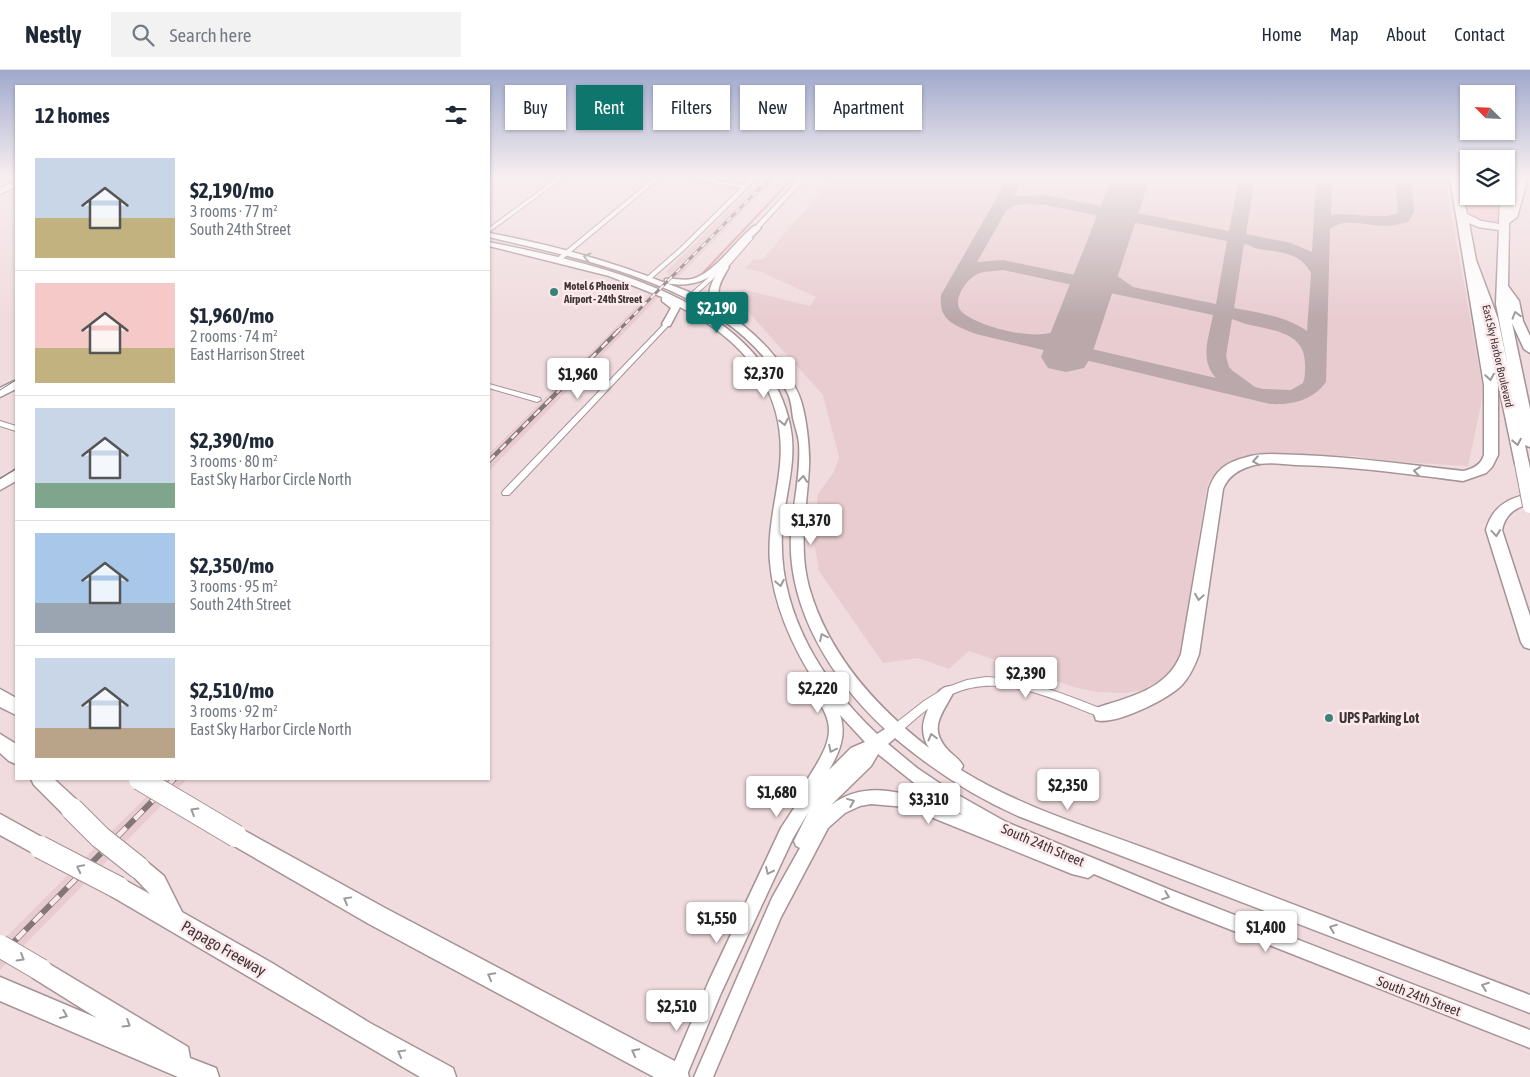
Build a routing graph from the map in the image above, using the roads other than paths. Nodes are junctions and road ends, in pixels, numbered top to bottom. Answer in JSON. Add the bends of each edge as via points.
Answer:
{"nodes":[{"id":1,"x":600,"y":225,"type":"edge"},
{"id":2,"x":706,"y":225,"type":"edge"},
{"id":3,"x":760,"y":225,"type":"edge"},
{"id":4,"x":1464,"y":225,"type":"edge"},
{"id":5,"x":1504,"y":225,"type":"edge"},
{"id":6,"x":757,"y":228,"type":"junction"},
{"id":7,"x":490,"y":235,"type":"edge"},
{"id":8,"x":490,"y":244,"type":"edge"},
{"id":9,"x":567,"y":252,"type":"junction"},
{"id":10,"x":558,"y":260,"type":"junction"},
{"id":11,"x":1470,"y":260,"type":"junction"},
{"id":12,"x":725,"y":267,"type":"junction"},
{"id":13,"x":591,"y":269,"type":"junction"},
{"id":14,"x":612,"y":274,"type":"junction"},
{"id":15,"x":651,"y":276,"type":"junction"},
{"id":16,"x":1502,"y":282,"type":"junction"},
{"id":17,"x":692,"y":297,"type":"junction"},
{"id":18,"x":707,"y":319,"type":"junction"},
{"id":19,"x":667,"y":324,"type":"junction"},
{"id":20,"x":1530,"y":349,"type":"edge"},
{"id":21,"x":772,"y":359,"type":"junction"},
{"id":22,"x":761,"y":366,"type":"junction"},
{"id":23,"x":15,"y":373,"type":"edge"},
{"id":24,"x":0,"y":381,"type":"edge"},
{"id":25,"x":15,"y":385,"type":"edge"},
{"id":26,"x":490,"y":386,"type":"edge"},
{"id":27,"x":0,"y":393,"type":"edge"},
{"id":28,"x":537,"y":400,"type":"dead end"},
{"id":29,"x":0,"y":423,"type":"edge"},
{"id":30,"x":15,"y":429,"type":"edge"},
{"id":31,"x":1530,"y":442,"type":"edge"},
{"id":32,"x":15,"y":464,"type":"edge"},
{"id":33,"x":0,"y":474,"type":"edge"},
{"id":34,"x":15,"y":476,"type":"edge"},
{"id":35,"x":0,"y":485,"type":"edge"},
{"id":36,"x":506,"y":493,"type":"dead end"},
{"id":37,"x":1530,"y":499,"type":"edge"},
{"id":38,"x":1530,"y":506,"type":"edge"},
{"id":39,"x":792,"y":626,"type":"junction"},
{"id":40,"x":1530,"y":642,"type":"edge"},
{"id":41,"x":947,"y":691,"type":"junction"},
{"id":42,"x":0,"y":697,"type":"edge"},
{"id":43,"x":15,"y":706,"type":"edge"},
{"id":44,"x":1103,"y":714,"type":"joint"},
{"id":45,"x":896,"y":729,"type":"junction"},
{"id":46,"x":0,"y":742,"type":"edge"},
{"id":47,"x":877,"y":743,"type":"junction"},
{"id":48,"x":15,"y":755,"type":"edge"},
{"id":49,"x":42,"y":780,"type":"edge"},
{"id":50,"x":142,"y":780,"type":"edge"},
{"id":51,"x":72,"y":809,"type":"joint"},
{"id":52,"x":800,"y":810,"type":"junction"},
{"id":53,"x":0,"y":824,"type":"edge"},
{"id":54,"x":0,"y":834,"type":"edge"},
{"id":55,"x":1122,"y":846,"type":"junction"},
{"id":56,"x":40,"y":847,"type":"junction"},
{"id":57,"x":139,"y":868,"type":"joint"},
{"id":58,"x":1120,"y":878,"type":"junction"},
{"id":59,"x":755,"y":902,"type":"junction"},
{"id":60,"x":776,"y":911,"type":"junction"},
{"id":61,"x":174,"y":919,"type":"junction"},
{"id":62,"x":0,"y":946,"type":"edge"},
{"id":63,"x":9,"y":992,"type":"edge"},
{"id":64,"x":1530,"y":1004,"type":"edge"},
{"id":65,"x":1530,"y":1039,"type":"edge"},
{"id":66,"x":208,"y":1077,"type":"edge"},
{"id":67,"x":212,"y":1077,"type":"edge"},
{"id":68,"x":444,"y":1077,"type":"edge"},
{"id":69,"x":677,"y":1077,"type":"edge"},
{"id":70,"x":703,"y":1077,"type":"edge"}],
"edges":[{"from":1,"to":9,"type":"street"},
{"from":2,"to":15,"type":"street"},
{"from":3,"to":6,"type":"street"},
{"from":4,"to":11,"type":"highway","name":"East Sky Harbor Boulevard"},
{"from":5,"to":16,"type":"highway","name":"East Sky Harbor Boulevard"},
{"from":6,"to":12,"type":"street"},
{"from":6,"to":15,"type":"main road","via":[[747,234],[710,275],[702,279],[674,282]]},
{"from":6,"to":17,"type":"street"},
{"from":7,"to":9,"type":"main road","name":"South 24th Street"},
{"from":8,"to":10,"type":"main road","name":"South 24th Street"},
{"from":9,"to":10,"type":"street"},
{"from":15,"to":9,"type":"main road","name":"South 24th Street","one_way":true},
{"from":10,"to":13,"type":"main road","name":"South 24th Street"},
{"from":11,"to":38,"type":"highway","name":"East Sky Harbor Boulevard","one_way":true,"bridge":true,"via":[[1492,319]]},
{"from":11,"to":44,"type":"highway","one_way":true,"via":[[1491,385],[1489,463],[1480,472],[1463,476],[1304,459],[1256,460],[1229,470],[1220,477],[1216,488],[1186,666],[1176,680],[1161,690],[1137,703]]},
{"from":12,"to":17,"type":"street"},
{"from":12,"to":21,"type":"main road","via":[[713,289],[714,302],[763,342]]},
{"from":13,"to":14,"type":"main road","name":"South 24th Street"},
{"from":13,"to":19,"type":"main road","via":[[675,304],[676,309]]},
{"from":14,"to":17,"type":"main road","via":[[643,281],[676,296]]},
{"from":14,"to":18,"type":"main road","name":"South 24th Street","via":[[668,296]]},
{"from":15,"to":17,"type":"main road","name":"South 24th Street"},
{"from":20,"to":16,"type":"highway","one_way":true},
{"from":16,"to":31,"type":"highway","name":"East Sky Harbor Boulevard","via":[[1505,322]]},
{"from":17,"to":21,"type":"main road","name":"South 24th Street","via":[[740,328]]},
{"from":17,"to":22,"type":"main road","via":[[695,304],[750,346]]},
{"from":18,"to":19,"type":"main road","via":[[686,316]]},
{"from":18,"to":22,"type":"main road","name":"South 24th Street","via":[[741,345]]},
{"from":19,"to":36,"type":"street"},
{"from":45,"to":21,"type":"main road","name":"South 24th Street","one_way":true,"via":[[842,669],[818,626],[800,578],[797,535],[804,466],[801,416]]},
{"from":22,"to":39,"type":"main road","name":"South 24th Street","one_way":true,"via":[[779,402],[785,426],[786,450],[775,536],[782,591]]},
{"from":23,"to":24,"type":"main road"},
{"from":25,"to":27,"type":"main road"},
{"from":26,"to":28,"type":"street"},
{"from":29,"to":30,"type":"street"},
{"from":32,"to":33,"type":"main road"},
{"from":34,"to":35,"type":"main road"},
{"from":37,"to":40,"type":"highway","one_way":true,"via":[[1503,511],[1494,530]]},
{"from":39,"to":47,"type":"main road","name":"South 24th Street","via":[[806,656],[826,686]]},
{"from":39,"to":52,"type":"main road","one_way":true,"via":[[794,649],[835,716],[837,729],[833,747]]},
{"from":41,"to":44,"type":"street","via":[[973,683],[1004,681],[1031,687]]},
{"from":41,"to":45,"type":"street"},
{"from":55,"to":41,"type":"main road","one_way":true,"via":[[996,789],[943,757],[934,744],[930,723],[934,709]]},
{"from":42,"to":43,"type":"highway"},
{"from":45,"to":47,"type":"main road"},
{"from":45,"to":55,"type":"main road","name":"South 24th Street","via":[[935,761],[1005,802]]},
{"from":46,"to":48,"type":"highway"},
{"from":47,"to":52,"type":"main road","via":[[856,753]]},
{"from":47,"to":58,"type":"main road","name":"South 24th Street","via":[[917,777],[980,817]]},
{"from":47,"to":60,"type":"main road","via":[[866,761],[834,791],[813,818]]},
{"from":49,"to":51,"type":"highway"},
{"from":69,"to":50,"type":"highway","one_way":true,"bridge":true,"via":[[377,916]]},
{"from":51,"to":57,"type":"highway","bridge":true,"via":[[100,837]]},
{"from":52,"to":59,"type":"main road","one_way":true},
{"from":53,"to":56,"type":"highway","name":"Papago Freeway"},
{"from":54,"to":56,"type":"highway"},
{"from":64,"to":55,"type":"main road","name":"South 24th Street","one_way":true},
{"from":61,"to":56,"type":"highway","name":"Papago Freeway","one_way":true,"bridge":true},
{"from":57,"to":61,"type":"highway","via":[[156,883]]},
{"from":60,"to":58,"type":"main road","one_way":true,"via":[[822,823],[846,803],[870,797],[906,800],[1072,866]]},
{"from":58,"to":65,"type":"main road","name":"South 24th Street","one_way":true},
{"from":59,"to":60,"type":"main road"},
{"from":59,"to":69,"type":"main road"},
{"from":60,"to":70,"type":"main road"},
{"from":68,"to":61,"type":"highway","name":"Papago Freeway","one_way":true},
{"from":62,"to":67,"type":"highway","one_way":true,"bridge":true},
{"from":63,"to":66,"type":"highway","one_way":true}]}
